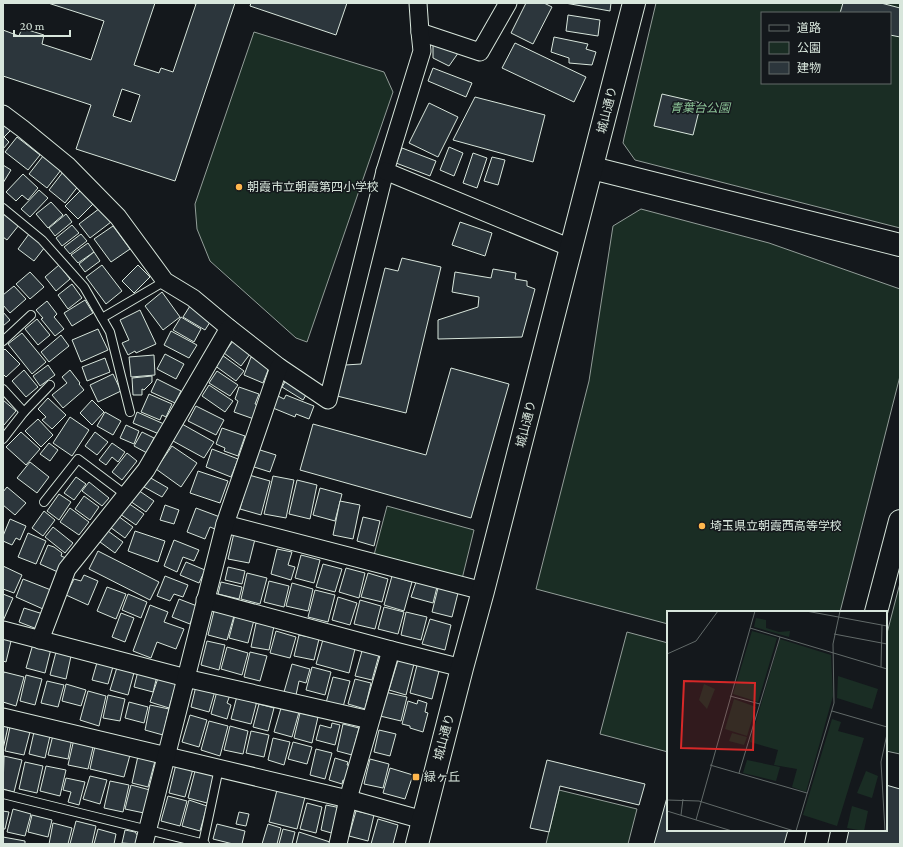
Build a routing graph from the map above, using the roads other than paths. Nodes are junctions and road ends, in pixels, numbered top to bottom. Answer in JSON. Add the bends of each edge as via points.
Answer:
{"nodes":[{"id":1,"x":418,"y":3,"type":"edge"},
{"id":2,"x":508,"y":3,"type":"edge"},
{"id":3,"x":634,"y":3,"type":"edge"},
{"id":4,"x":420,"y":32,"type":"junction"},
{"id":5,"x":3,"y":114,"type":"edge"},
{"id":6,"x":592,"y":168,"type":"junction"},
{"id":7,"x":385,"y":171,"type":"junction"},
{"id":8,"x":3,"y":208,"type":"edge"},
{"id":9,"x":900,"y":245,"type":"edge"},
{"id":10,"x":571,"y":248,"type":"junction"},
{"id":11,"x":165,"y":281,"type":"junction"},
{"id":12,"x":31,"y":315,"type":"dead end"},
{"id":13,"x":102,"y":318,"type":"junction"},
{"id":14,"x":229,"y":328,"type":"junction"},
{"id":15,"x":3,"y":341,"type":"edge"},
{"id":16,"x":279,"y":367,"type":"junction"},
{"id":17,"x":50,"y":385,"type":"dead end"},
{"id":18,"x":3,"y":389,"type":"edge"},
{"id":19,"x":24,"y":412,"type":"junction"},
{"id":20,"x":130,"y":412,"type":"dead end"},
{"id":21,"x":3,"y":439,"type":"edge"},
{"id":22,"x":126,"y":495,"type":"junction"},
{"id":23,"x":44,"y":502,"type":"dead end"},
{"id":24,"x":900,"y":521,"type":"edge"},
{"id":25,"x":225,"y":524,"type":"junction"},
{"id":26,"x":483,"y":591,"type":"junction"},
{"id":27,"x":205,"y":600,"type":"junction"},
{"id":28,"x":876,"y":611,"type":"edge"},
{"id":29,"x":3,"y":630,"type":"edge"},
{"id":30,"x":40,"y":640,"type":"junction"},
{"id":31,"x":391,"y":650,"type":"junction"},
{"id":32,"x":462,"y":668,"type":"junction"},
{"id":33,"x":186,"y":677,"type":"junction"},
{"id":34,"x":3,"y":717,"type":"edge"},
{"id":35,"x":370,"y":720,"type":"junction"},
{"id":36,"x":166,"y":756,"type":"junction"},
{"id":37,"x":219,"y":768,"type":"junction"},
{"id":38,"x":3,"y":794,"type":"edge"},
{"id":39,"x":348,"y":799,"type":"junction"},
{"id":40,"x":423,"y":820,"type":"junction"},
{"id":41,"x":819,"y":831,"type":"edge"},
{"id":42,"x":145,"y":837,"type":"edge"},
{"id":43,"x":204,"y":844,"type":"edge"},
{"id":44,"x":338,"y":844,"type":"edge"},
{"id":45,"x":417,"y":844,"type":"edge"},
{"id":46,"x":816,"y":844,"type":"edge"}],
"edges":[{"from":1,"to":4,"type":"street"},
{"from":2,"to":4,"type":"street","via":[[480,52]]},
{"from":3,"to":6,"type":"street","name":"城山通り"},
{"from":4,"to":7,"type":"street","via":[[422,51]]},
{"from":5,"to":11,"type":"street","via":[[67,165],[118,217]]},
{"from":6,"to":9,"type":"street"},
{"from":6,"to":10,"type":"street","name":"城山通り"},
{"from":7,"to":10,"type":"street"},
{"from":7,"to":16,"type":"street","via":[[328,400]]},
{"from":8,"to":13,"type":"lane","via":[[42,240],[84,287]]},
{"from":10,"to":26,"type":"street","name":"城山通り"},
{"from":11,"to":13,"type":"lane"},
{"from":11,"to":14,"type":"street","via":[[193,298]]},
{"from":12,"to":15,"type":"lane"},
{"from":13,"to":20,"type":"lane","via":[[110,332]]},
{"from":14,"to":16,"type":"street"},
{"from":14,"to":22,"type":"street","via":[[146,470]]},
{"from":16,"to":25,"type":"street"},
{"from":17,"to":19,"type":"lane"},
{"from":18,"to":19,"type":"lane"},
{"from":19,"to":21,"type":"lane"},
{"from":22,"to":23,"type":"lane","via":[[78,459]]},
{"from":22,"to":30,"type":"street","via":[[67,569]]},
{"from":24,"to":28,"type":"street"},
{"from":25,"to":26,"type":"street"},
{"from":25,"to":27,"type":"street"},
{"from":26,"to":32,"type":"street","name":"城山通り"},
{"from":27,"to":31,"type":"street"},
{"from":27,"to":33,"type":"street"},
{"from":29,"to":30,"type":"street"},
{"from":30,"to":33,"type":"street"},
{"from":31,"to":32,"type":"street"},
{"from":31,"to":35,"type":"street"},
{"from":32,"to":40,"type":"street","name":"城山通り"},
{"from":33,"to":35,"type":"street"},
{"from":33,"to":36,"type":"street"},
{"from":34,"to":36,"type":"street"},
{"from":35,"to":39,"type":"street"},
{"from":36,"to":37,"type":"street"},
{"from":36,"to":42,"type":"street"},
{"from":37,"to":39,"type":"street"},
{"from":37,"to":43,"type":"lane"},
{"from":38,"to":42,"type":"lane"},
{"from":39,"to":40,"type":"street"},
{"from":39,"to":44,"type":"street"},
{"from":40,"to":45,"type":"street","name":"城山通り"},
{"from":41,"to":46,"type":"street"},
{"from":42,"to":43,"type":"lane"}]}
